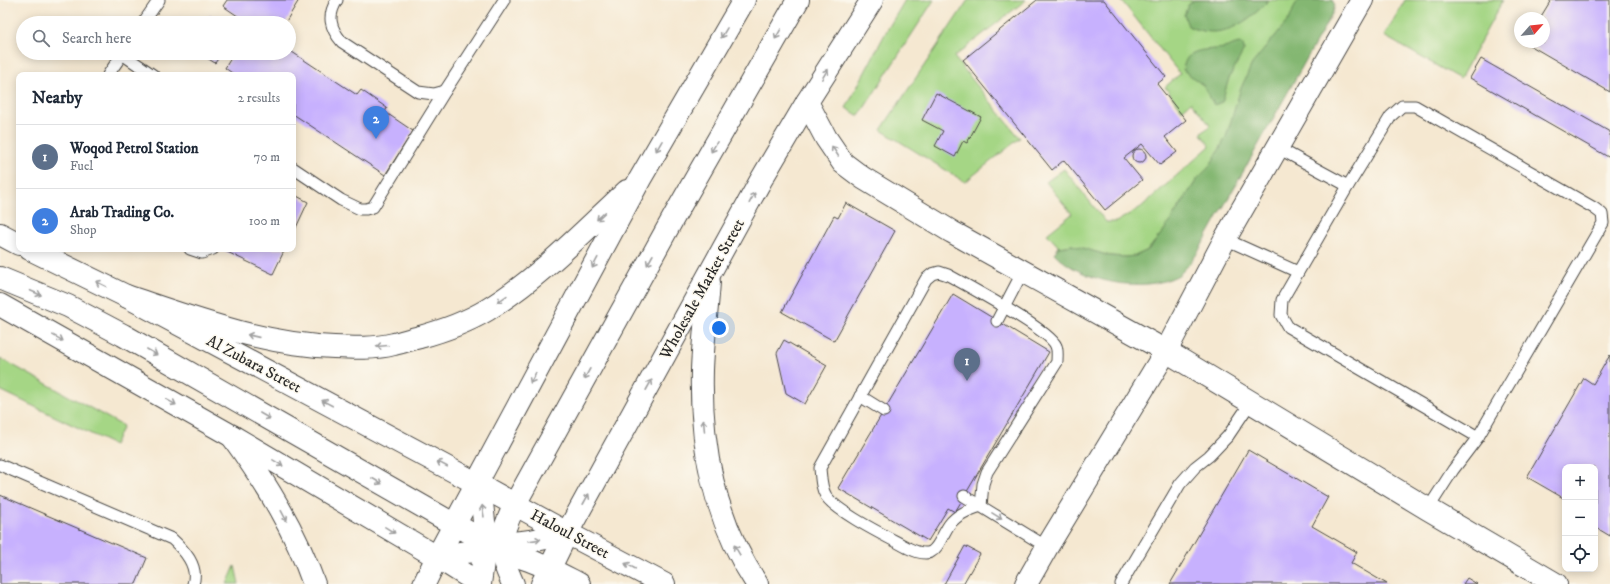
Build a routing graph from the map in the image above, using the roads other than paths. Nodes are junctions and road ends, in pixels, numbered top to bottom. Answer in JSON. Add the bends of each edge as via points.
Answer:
{"nodes":[{"id":1,"x":159,"y":0,"type":"edge"},
{"id":2,"x":337,"y":0,"type":"edge"},
{"id":3,"x":504,"y":0,"type":"edge"},
{"id":4,"x":744,"y":0,"type":"edge"},
{"id":5,"x":798,"y":0,"type":"edge"},
{"id":6,"x":872,"y":0,"type":"edge"},
{"id":7,"x":1362,"y":0,"type":"edge"},
{"id":8,"x":148,"y":16,"type":"edge"},
{"id":9,"x":118,"y":60,"type":"edge"},
{"id":10,"x":131,"y":60,"type":"edge"},
{"id":11,"x":110,"y":72,"type":"edge"},
{"id":12,"x":149,"y":72,"type":"edge"},
{"id":13,"x":445,"y":91,"type":"junction"},
{"id":14,"x":807,"y":102,"type":"junction"},
{"id":15,"x":1278,"y":148,"type":"junction"},
{"id":16,"x":296,"y":170,"type":"edge"},
{"id":17,"x":640,"y":179,"type":"junction"},
{"id":18,"x":1348,"y":186,"type":"junction"},
{"id":19,"x":0,"y":234,"type":"edge"},
{"id":20,"x":1225,"y":239,"type":"junction"},
{"id":21,"x":16,"y":242,"type":"edge"},
{"id":22,"x":36,"y":252,"type":"edge"},
{"id":23,"x":1023,"y":271,"type":"junction"},
{"id":24,"x":1298,"y":272,"type":"junction"},
{"id":25,"x":710,"y":276,"type":"junction"},
{"id":26,"x":0,"y":278,"type":"edge"},
{"id":27,"x":126,"y":296,"type":"junction"},
{"id":28,"x":0,"y":305,"type":"edge"},
{"id":29,"x":1004,"y":308,"type":"junction"},
{"id":30,"x":997,"y":321,"type":"dead end"},
{"id":31,"x":1166,"y":351,"type":"junction"},
{"id":32,"x":860,"y":396,"type":"junction"},
{"id":33,"x":1251,"y":402,"type":"junction"},
{"id":34,"x":884,"y":411,"type":"dead end"},
{"id":35,"x":232,"y":436,"type":"junction"},
{"id":36,"x":1478,"y":437,"type":"junction"},
{"id":37,"x":0,"y":465,"type":"edge"},
{"id":38,"x":476,"y":483,"type":"junction"},
{"id":39,"x":964,"y":496,"type":"dead end"},
{"id":40,"x":515,"y":504,"type":"junction"},
{"id":41,"x":981,"y":506,"type":"junction"},
{"id":42,"x":1428,"y":509,"type":"junction"},
{"id":43,"x":455,"y":525,"type":"junction"},
{"id":44,"x":567,"y":533,"type":"junction"},
{"id":45,"x":494,"y":546,"type":"junction"},
{"id":46,"x":1047,"y":547,"type":"junction"},
{"id":47,"x":437,"y":557,"type":"junction"},
{"id":48,"x":546,"y":576,"type":"edge"},
{"id":49,"x":1542,"y":581,"type":"edge"},
{"id":50,"x":193,"y":584,"type":"edge"},
{"id":51,"x":314,"y":584,"type":"edge"},
{"id":52,"x":424,"y":584,"type":"edge"},
{"id":53,"x":480,"y":584,"type":"edge"},
{"id":54,"x":513,"y":584,"type":"edge"},
{"id":55,"x":580,"y":584,"type":"edge"},
{"id":56,"x":664,"y":584,"type":"edge"},
{"id":57,"x":757,"y":584,"type":"edge"},
{"id":58,"x":1026,"y":584,"type":"edge"},
{"id":59,"x":1121,"y":584,"type":"edge"}],
"edges":[{"from":1,"to":8,"type":"lane"},
{"from":2,"to":13,"type":"lane","via":[[332,8],[332,26],[342,42],[418,92],[434,94]]},
{"from":3,"to":13,"type":"lane"},
{"from":4,"to":17,"type":"main road","one_way":true},
{"from":5,"to":40,"type":"main road","one_way":true,"via":[[676,213]]},
{"from":14,"to":6,"type":"main road","name":"Wholesale Market Street","one_way":true},
{"from":7,"to":15,"type":"main road"},
{"from":9,"to":11,"type":"lane"},
{"from":10,"to":12,"type":"lane"},
{"from":13,"to":16,"type":"lane","via":[[372,207],[360,209],[341,200]]},
{"from":23,"to":14,"type":"main road","one_way":true,"via":[[952,232],[843,163]]},
{"from":25,"to":14,"type":"main road","name":"Wholesale Market Street","one_way":true,"via":[[761,180]]},
{"from":15,"to":18,"type":"lane"},
{"from":15,"to":20,"type":"main road"},
{"from":17,"to":27,"type":"main road","one_way":true,"via":[[527,282],[486,310],[441,331],[393,345],[354,348],[283,343],[230,330]]},
{"from":17,"to":38,"type":"main road","one_way":true},
{"from":18,"to":24,"type":"lane"},
{"from":18,"to":36,"type":"lane","via":[[1391,116],[1402,106],[1415,106],[1602,214],[1603,223]]},
{"from":19,"to":21,"type":"main road"},
{"from":20,"to":24,"type":"lane"},
{"from":20,"to":31,"type":"main road"},
{"from":27,"to":22,"type":"main road","name":"Al Zubara Street","one_way":true},
{"from":23,"to":29,"type":"lane"},
{"from":23,"to":31,"type":"main road"},
{"from":24,"to":36,"type":"lane","via":[[1282,300],[1281,315],[1288,327]]},
{"from":44,"to":25,"type":"main road","name":"Wholesale Market Street","one_way":true},
{"from":57,"to":25,"type":"main road","one_way":true,"via":[[734,545],[714,490],[707,462],[702,370]]},
{"from":26,"to":43,"type":"main road","one_way":true,"via":[[68,306],[123,335]]},
{"from":38,"to":27,"type":"main road","name":"Al Zubara Street","one_way":true},
{"from":28,"to":35,"type":"main road","one_way":true},
{"from":29,"to":30,"type":"lane"},
{"from":29,"to":32,"type":"lane","via":[[948,275],[939,272],[932,274],[926,280]]},
{"from":29,"to":41,"type":"lane","via":[[1047,335],[1056,346],[1057,362],[987,472]]},
{"from":31,"to":33,"type":"main road"},
{"from":31,"to":46,"type":"main road"},
{"from":32,"to":34,"type":"lane"},
{"from":32,"to":41,"type":"lane","via":[[820,468],[826,495],[837,506],[917,553],[935,550],[950,525],[960,515]]},
{"from":33,"to":42,"type":"main road"},
{"from":33,"to":59,"type":"lane","via":[[1228,436],[1194,467],[1180,484]]},
{"from":35,"to":47,"type":"main road","one_way":true},
{"from":35,"to":51,"type":"main road","one_way":true,"via":[[262,478],[284,516],[303,554]]},
{"from":36,"to":42,"type":"lane"},
{"from":37,"to":50,"type":"lane","via":[[172,539],[184,550],[192,565],[195,577]]},
{"from":38,"to":40,"type":"main road","name":"Haloul Street"},
{"from":38,"to":43,"type":"main road"},
{"from":45,"to":38,"type":"main road","one_way":true},
{"from":39,"to":41,"type":"lane"},
{"from":40,"to":44,"type":"main road","name":"Haloul Street"},
{"from":40,"to":45,"type":"main road"},
{"from":41,"to":46,"type":"lane","one_way":true},
{"from":42,"to":49,"type":"main road"},
{"from":43,"to":45,"type":"main road"},
{"from":43,"to":47,"type":"main road"},
{"from":45,"to":44,"type":"main road","one_way":true},
{"from":44,"to":48,"type":"main road","name":"Wholesale Market Street"},
{"from":56,"to":44,"type":"main road","name":"Haloul Street","one_way":true},
{"from":45,"to":47,"type":"main road"},
{"from":45,"to":48,"type":"main road","via":[[517,556]]},
{"from":45,"to":53,"type":"main road"},
{"from":45,"to":54,"type":"main road"},
{"from":46,"to":58,"type":"main road"},
{"from":47,"to":52,"type":"main road"},
{"from":47,"to":53,"type":"main road"},
{"from":48,"to":55,"type":"main road"}]}
